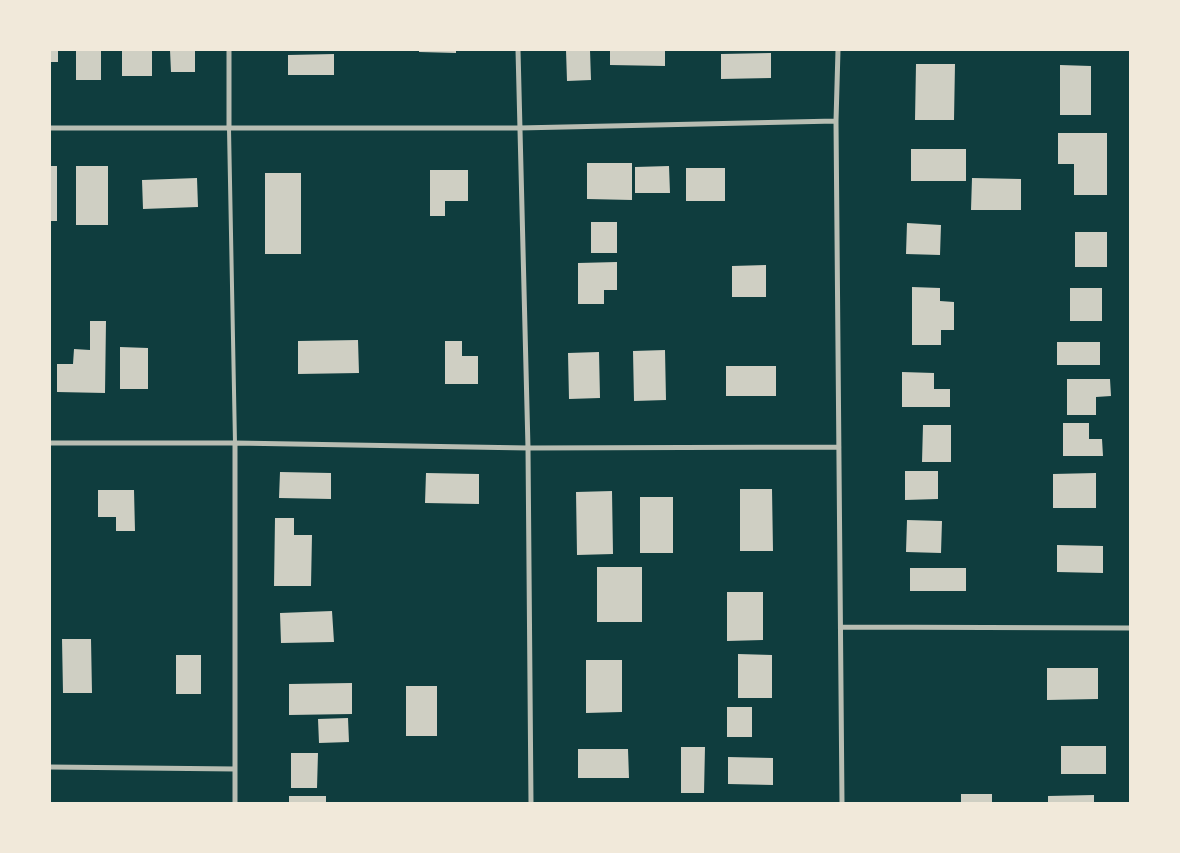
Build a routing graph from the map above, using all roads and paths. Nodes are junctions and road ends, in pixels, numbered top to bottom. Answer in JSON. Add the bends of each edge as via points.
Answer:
{"nodes":[{"id":1,"x":229,"y":50,"type":"edge"},
{"id":2,"x":518,"y":50,"type":"edge"},
{"id":3,"x":838,"y":50,"type":"edge"},
{"id":4,"x":836,"y":121,"type":"junction"},
{"id":5,"x":50,"y":128,"type":"edge"},
{"id":6,"x":519,"y":128,"type":"junction"},
{"id":7,"x":229,"y":129,"type":"junction"},
{"id":8,"x":50,"y":443,"type":"edge"},
{"id":9,"x":235,"y":443,"type":"junction"},
{"id":10,"x":839,"y":447,"type":"junction"},
{"id":11,"x":528,"y":448,"type":"junction"},
{"id":12,"x":841,"y":627,"type":"junction"},
{"id":13,"x":1130,"y":628,"type":"edge"},
{"id":14,"x":50,"y":767,"type":"edge"},
{"id":15,"x":235,"y":768,"type":"junction"},
{"id":16,"x":235,"y":803,"type":"edge"},
{"id":17,"x":531,"y":803,"type":"edge"},
{"id":18,"x":842,"y":803,"type":"edge"}],
"edges":[{"from":1,"to":7,"type":"street"},
{"from":2,"to":6,"type":"street"},
{"from":3,"to":4,"type":"street"},
{"from":4,"to":6,"type":"street"},
{"from":4,"to":10,"type":"street"},
{"from":5,"to":7,"type":"street"},
{"from":6,"to":7,"type":"street"},
{"from":6,"to":11,"type":"street"},
{"from":7,"to":9,"type":"lane"},
{"from":8,"to":9,"type":"street"},
{"from":9,"to":11,"type":"street"},
{"from":9,"to":15,"type":"street"},
{"from":10,"to":11,"type":"street"},
{"from":10,"to":12,"type":"street"},
{"from":11,"to":17,"type":"street"},
{"from":12,"to":13,"type":"street"},
{"from":12,"to":18,"type":"street"},
{"from":14,"to":15,"type":"street"},
{"from":15,"to":16,"type":"street"}]}
